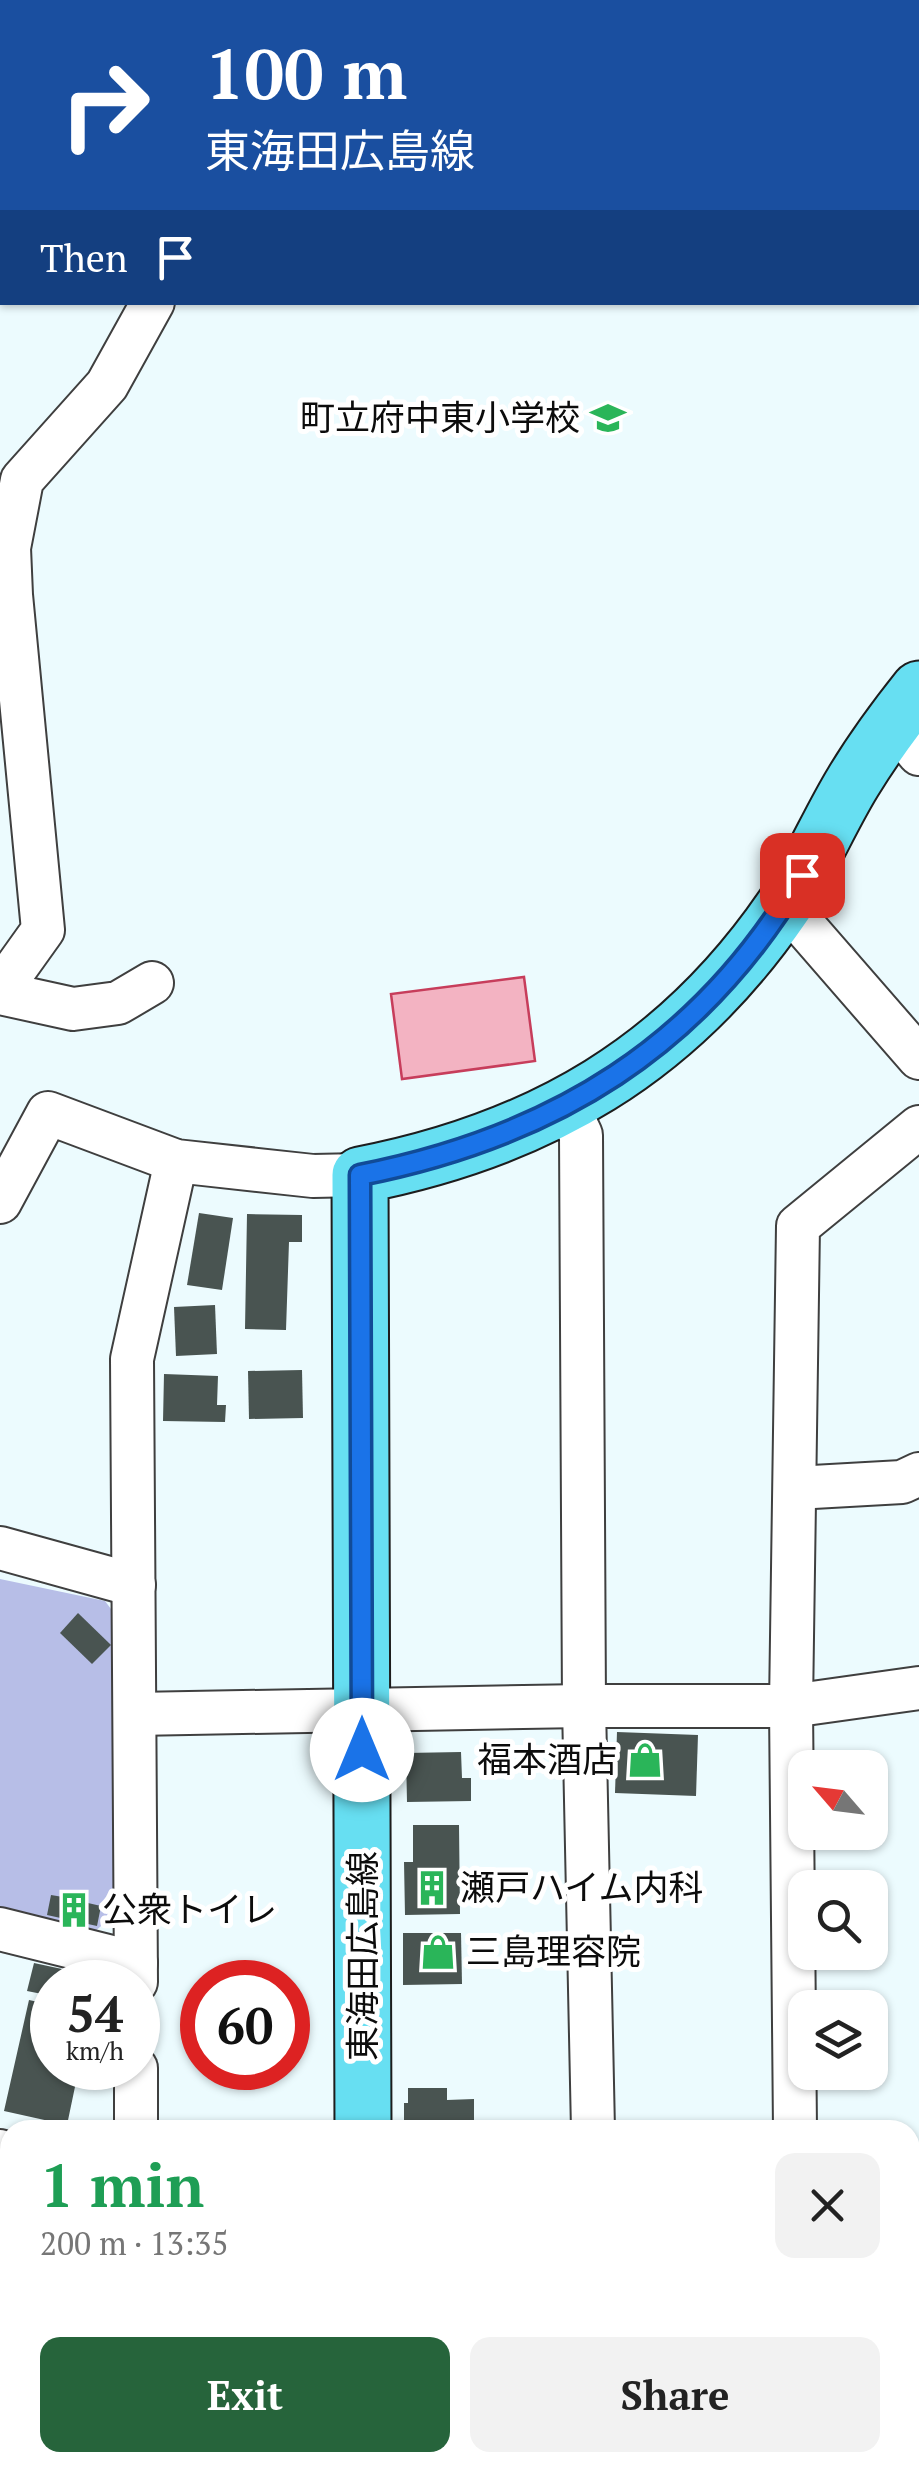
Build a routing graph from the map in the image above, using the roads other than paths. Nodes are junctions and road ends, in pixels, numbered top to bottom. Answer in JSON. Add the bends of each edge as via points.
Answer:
{"nodes":[{"id":1,"x":151,"y":305,"type":"edge"},
{"id":2,"x":910,"y":722,"type":"edge"},
{"id":3,"x":785,"y":904,"type":"junction"},
{"id":4,"x":152,"y":982,"type":"dead end"},
{"id":5,"x":0,"y":983,"type":"edge"},
{"id":6,"x":0,"y":993,"type":"edge"},
{"id":7,"x":919,"y":1058,"type":"edge"},
{"id":8,"x":567,"y":1105,"type":"junction"},
{"id":9,"x":919,"y":1127,"type":"edge"},
{"id":10,"x":176,"y":1161,"type":"junction"},
{"id":11,"x":360,"y":1175,"type":"junction"},
{"id":12,"x":0,"y":1202,"type":"edge"},
{"id":13,"x":919,"y":1474,"type":"edge"},
{"id":14,"x":796,"y":1488,"type":"junction"},
{"id":15,"x":0,"y":1548,"type":"edge"},
{"id":16,"x":134,"y":1584,"type":"junction"},
{"id":17,"x":919,"y":1688,"type":"edge"},
{"id":18,"x":584,"y":1706,"type":"junction"},
{"id":19,"x":791,"y":1706,"type":"junction"},
{"id":20,"x":362,"y":1712,"type":"junction"},
{"id":21,"x":135,"y":1714,"type":"junction"},
{"id":22,"x":0,"y":1929,"type":"edge"},
{"id":23,"x":96,"y":1960,"type":"edge"},
{"id":24,"x":136,"y":1960,"type":"edge"},
{"id":25,"x":136,"y":2090,"type":"edge"},
{"id":26,"x":136,"y":2120,"type":"edge"},
{"id":27,"x":363,"y":2120,"type":"edge"},
{"id":28,"x":593,"y":2120,"type":"edge"},
{"id":29,"x":795,"y":2120,"type":"edge"}],
"edges":[{"from":1,"to":5,"type":"street","via":[[107,385],[22,480],[9,548],[11,596],[42,930]]},
{"from":2,"to":3,"type":"main road","via":[[852,784]]},
{"from":3,"to":7,"type":"street"},
{"from":3,"to":8,"type":"main road","via":[[704,1004],[656,1047]]},
{"from":4,"to":6,"type":"street","via":[[118,1003],[73,1009]]},
{"from":8,"to":11,"type":"main road","via":[[486,1143]]},
{"from":8,"to":18,"type":"street","via":[[581,1135]]},
{"from":9,"to":14,"type":"street","via":[[798,1226]]},
{"from":10,"to":11,"type":"street"},
{"from":10,"to":12,"type":"street","via":[[48,1113]]},
{"from":10,"to":16,"type":"street","via":[[132,1359]]},
{"from":11,"to":20,"type":"main road","name":"東海田広島線"},
{"from":13,"to":14,"type":"street","via":[[902,1482]]},
{"from":14,"to":19,"type":"street"},
{"from":15,"to":16,"type":"street"},
{"from":16,"to":21,"type":"street"},
{"from":17,"to":19,"type":"street"},
{"from":18,"to":19,"type":"street"},
{"from":18,"to":20,"type":"street"},
{"from":18,"to":28,"type":"street"},
{"from":19,"to":29,"type":"street"},
{"from":20,"to":21,"type":"street"},
{"from":20,"to":27,"type":"main road","name":"東海田広島線"},
{"from":21,"to":24,"type":"street"},
{"from":22,"to":23,"type":"street"},
{"from":25,"to":26,"type":"street"}]}
